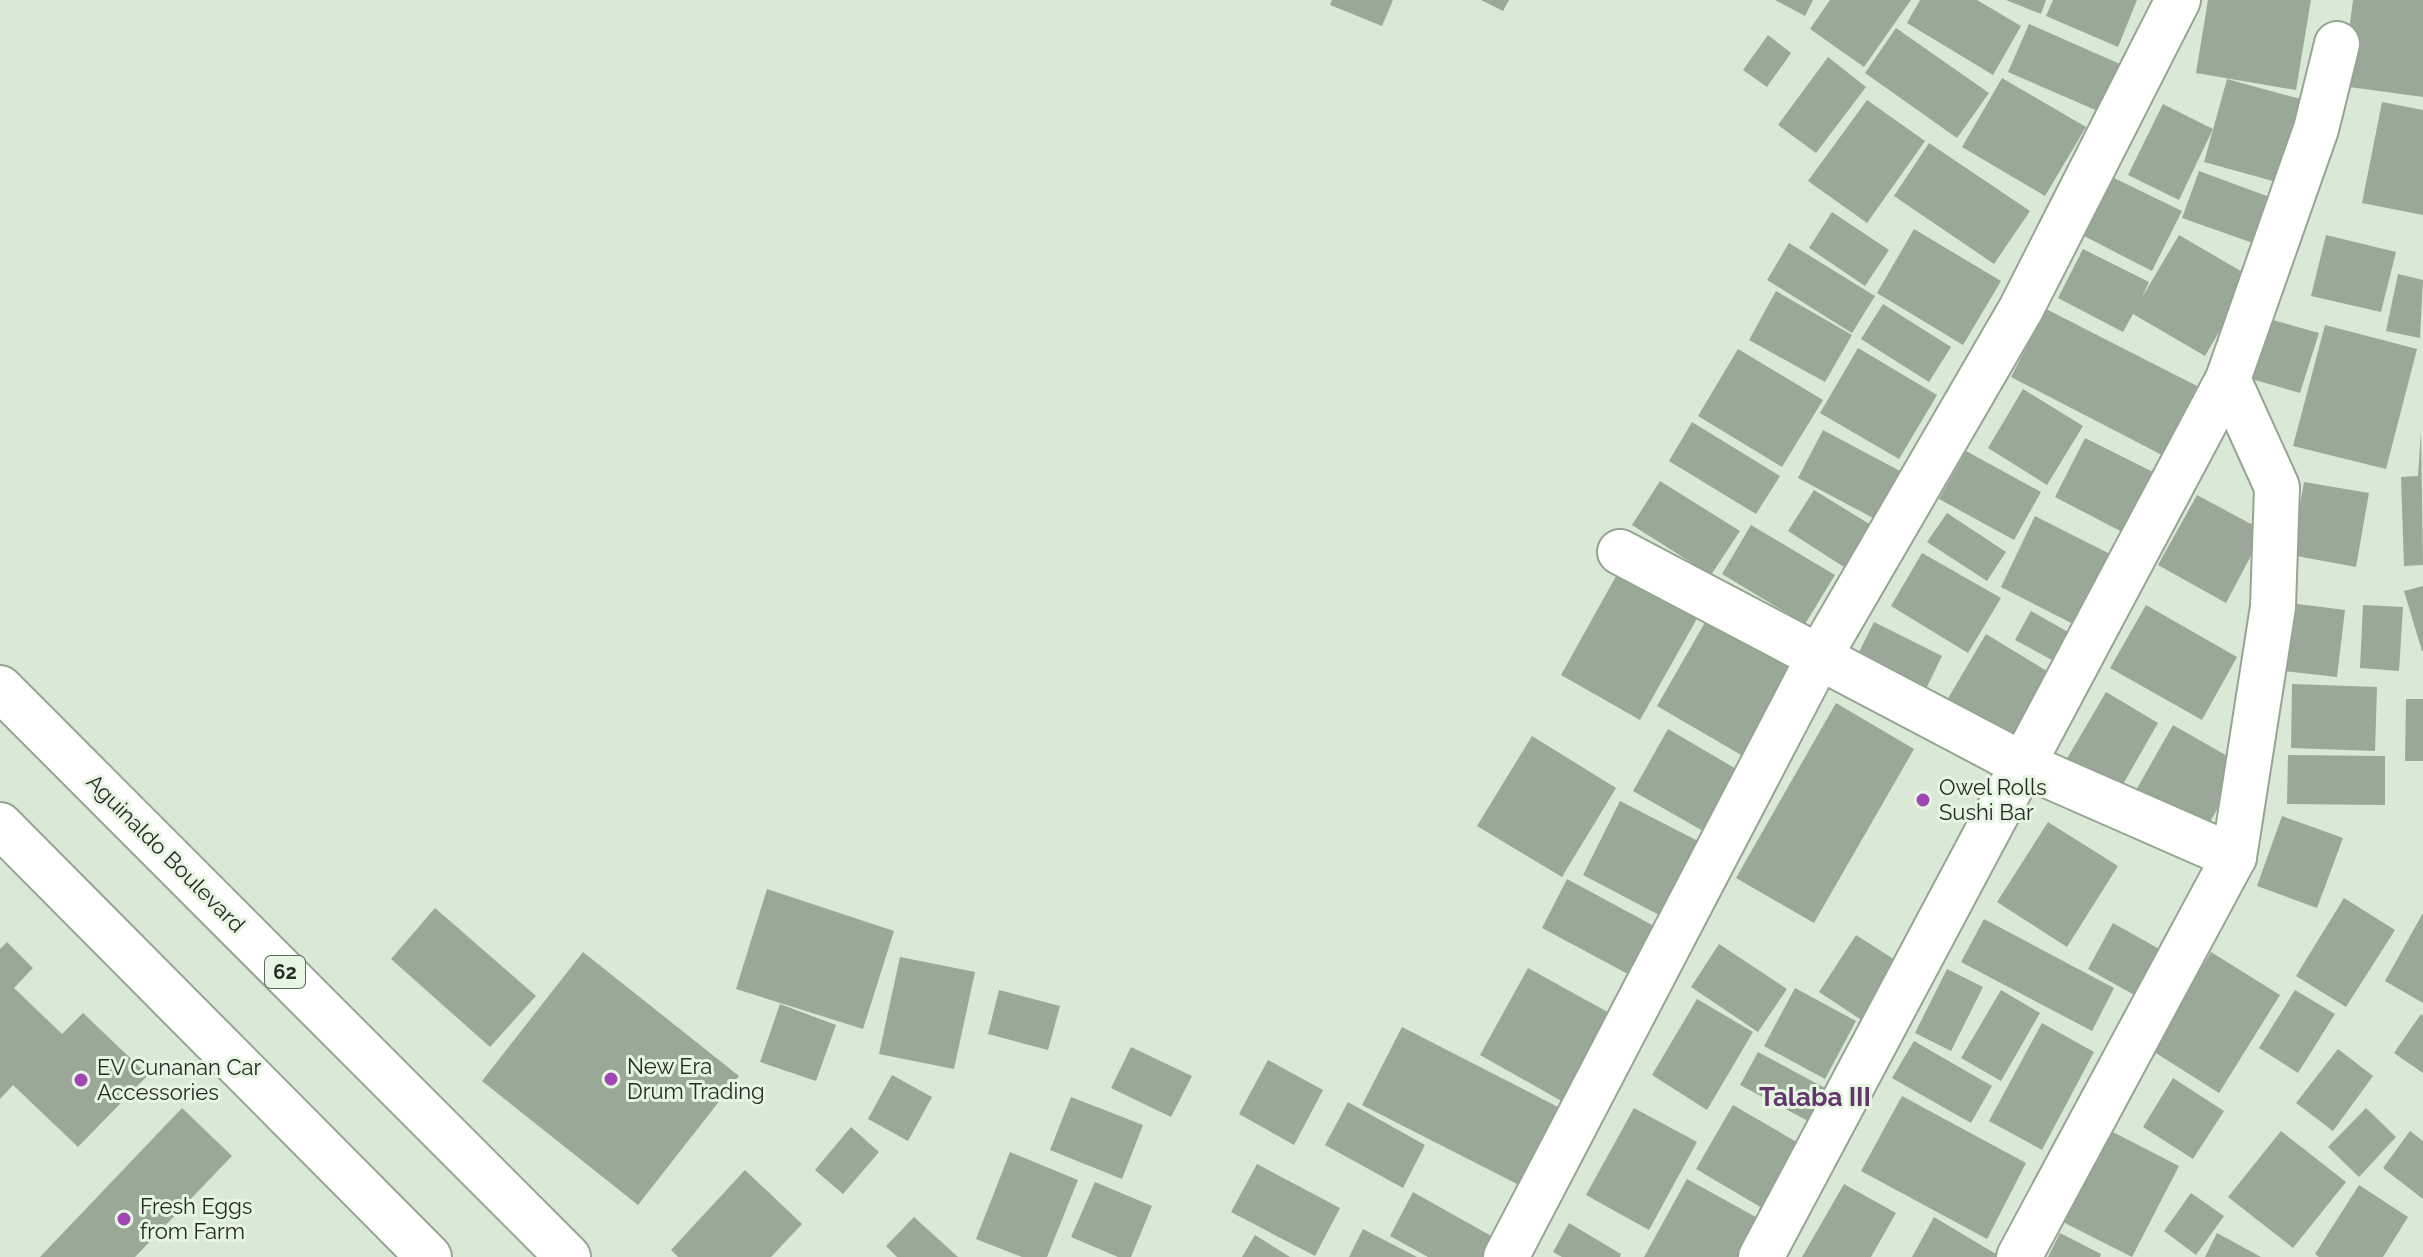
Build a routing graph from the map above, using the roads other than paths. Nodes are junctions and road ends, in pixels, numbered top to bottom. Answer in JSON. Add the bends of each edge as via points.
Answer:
{"nodes":[{"id":1,"x":2178,"y":0,"type":"edge"},
{"id":2,"x":2337,"y":44,"type":"dead end"},
{"id":3,"x":2228,"y":379,"type":"junction"},
{"id":4,"x":1620,"y":552,"type":"dead end"},
{"id":5,"x":1819,"y":657,"type":"junction"},
{"id":6,"x":0,"y":688,"type":"edge"},
{"id":7,"x":2022,"y":764,"type":"junction"},
{"id":8,"x":0,"y":825,"type":"edge"},
{"id":9,"x":2234,"y":857,"type":"junction"},
{"id":10,"x":429,"y":1257,"type":"edge"},
{"id":11,"x":568,"y":1257,"type":"edge"},
{"id":12,"x":1506,"y":1257,"type":"edge"},
{"id":13,"x":1761,"y":1257,"type":"edge"},
{"id":14,"x":2019,"y":1257,"type":"edge"}],
"edges":[{"from":1,"to":5,"type":"main road","via":[[2021,309]]},
{"from":2,"to":3,"type":"main road","via":[[2316,129]]},
{"from":3,"to":7,"type":"main road"},
{"from":3,"to":9,"type":"main road","via":[[2277,487],[2273,607]]},
{"from":4,"to":5,"type":"main road"},
{"from":5,"to":7,"type":"main road"},
{"from":5,"to":12,"type":"main road"},
{"from":6,"to":11,"type":"main road","name":"Aguinaldo Boulevard","number":"62"},
{"from":7,"to":9,"type":"main road"},
{"from":7,"to":13,"type":"main road"},
{"from":8,"to":10,"type":"main road"},
{"from":9,"to":14,"type":"main road"}]}
